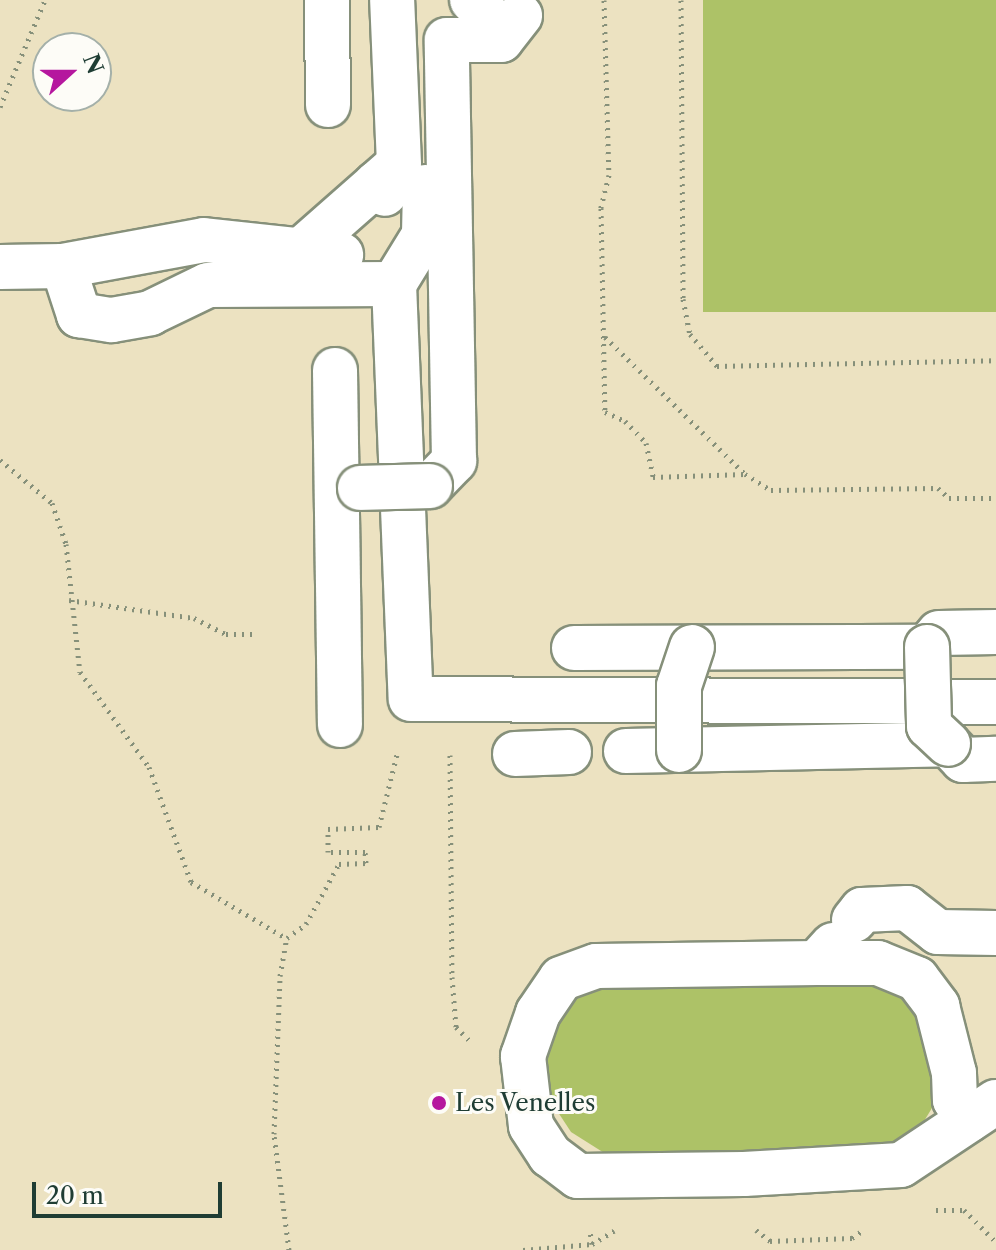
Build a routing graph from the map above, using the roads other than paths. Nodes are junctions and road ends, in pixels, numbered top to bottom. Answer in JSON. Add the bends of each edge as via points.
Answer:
{"nodes":[{"id":1,"x":327,"y":0,"type":"edge"},
{"id":2,"x":392,"y":0,"type":"edge"},
{"id":3,"x":497,"y":14,"type":"edge"},
{"id":4,"x":328,"y":105,"type":"dead end"},
{"id":5,"x":368,"y":234,"type":"junction"},
{"id":6,"x":63,"y":266,"type":"junction"},
{"id":7,"x":0,"y":267,"type":"edge"},
{"id":8,"x":335,"y":370,"type":"dead end"},
{"id":9,"x":348,"y":488,"type":"junction"},
{"id":10,"x":996,"y":632,"type":"edge"},
{"id":11,"x":692,"y":647,"type":"junction"},
{"id":12,"x":927,"y":647,"type":"junction"},
{"id":13,"x":574,"y":648,"type":"dead end"},
{"id":14,"x":996,"y":702,"type":"edge"},
{"id":15,"x":340,"y":725,"type":"dead end"},
{"id":16,"x":948,"y":744,"type":"junction"},
{"id":17,"x":679,"y":750,"type":"junction"},
{"id":18,"x":626,"y":751,"type":"dead end"},
{"id":19,"x":569,"y":752,"type":"dead end"},
{"id":20,"x":515,"y":754,"type":"dead end"},
{"id":21,"x":996,"y":759,"type":"edge"},
{"id":22,"x":996,"y":933,"type":"edge"},
{"id":23,"x":834,"y":943,"type":"junction"},
{"id":24,"x":983,"y":1111,"type":"edge"}],
"edges":[{"from":1,"to":4,"type":"street"},
{"from":2,"to":5,"type":"street","via":[[399,164]]},
{"from":3,"to":9,"type":"street","bridge":true,"via":[[501,40],[447,40],[454,461],[430,486]]},
{"from":5,"to":6,"type":"street","via":[[204,240]]},
{"from":5,"to":6,"type":"street","via":[[208,285],[150,313],[112,320],[79,315]]},
{"from":5,"to":14,"type":"street","via":[[430,698]]},
{"from":6,"to":7,"type":"street"},
{"from":8,"to":9,"type":"street"},
{"from":9,"to":15,"type":"street"},
{"from":10,"to":12,"type":"street","via":[[939,633]]},
{"from":11,"to":12,"type":"street"},
{"from":11,"to":13,"type":"street"},
{"from":11,"to":17,"type":"street","bridge":true,"via":[[679,686]]},
{"from":12,"to":16,"type":"street","bridge":true,"via":[[929,726]]},
{"from":16,"to":17,"type":"street"},
{"from":16,"to":21,"type":"street","via":[[963,760]]},
{"from":17,"to":18,"type":"street"},
{"from":19,"to":20,"type":"street"},
{"from":22,"to":23,"type":"street","via":[[938,932],[907,908],[862,910]]},
{"from":23,"to":24,"type":"street","via":[[917,979],[937,1006],[954,1073],[955,1100]]},
{"from":23,"to":24,"type":"street","via":[[596,966],[561,979],[538,1013],[523,1056],[531,1126],[550,1155],[578,1176],[901,1165]]}]}
